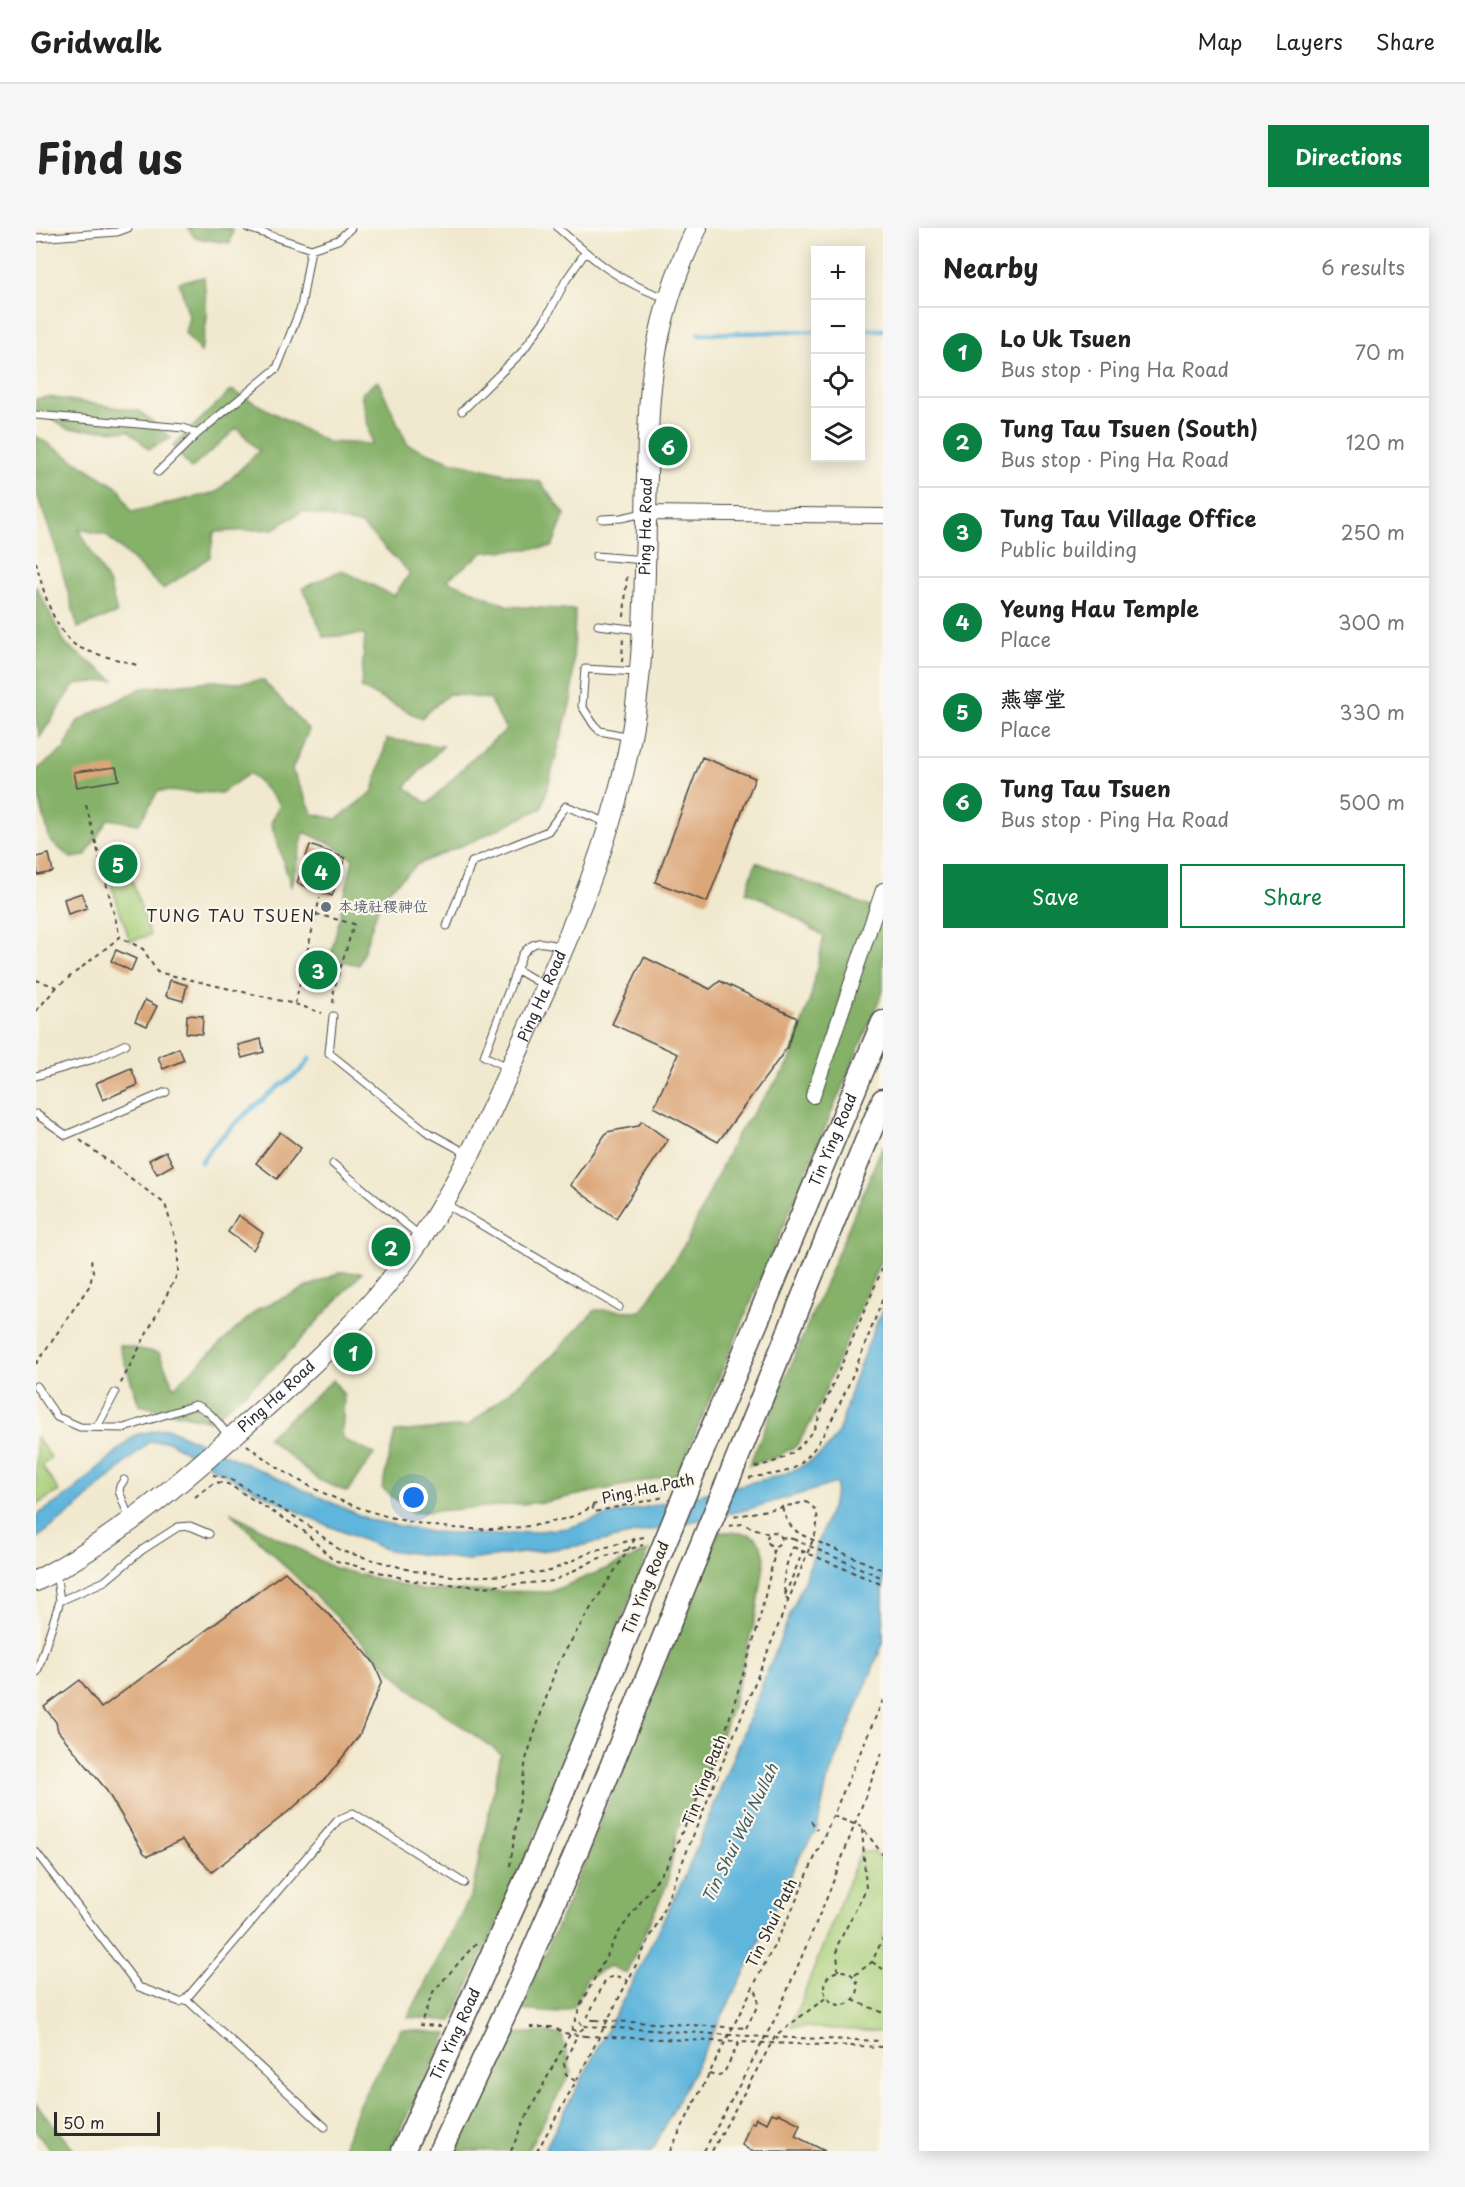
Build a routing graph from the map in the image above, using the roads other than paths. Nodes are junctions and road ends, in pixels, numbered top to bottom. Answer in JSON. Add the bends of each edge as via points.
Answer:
{"nodes":[{"id":1,"x":128,"y":228,"type":"edge"},
{"id":2,"x":248,"y":228,"type":"edge"},
{"id":3,"x":351,"y":228,"type":"edge"},
{"id":4,"x":558,"y":228,"type":"edge"},
{"id":5,"x":697,"y":228,"type":"edge"},
{"id":6,"x":36,"y":238,"type":"edge"},
{"id":7,"x":311,"y":249,"type":"junction"},
{"id":8,"x":585,"y":253,"type":"junction"},
{"id":9,"x":669,"y":299,"type":"junction"},
{"id":10,"x":462,"y":411,"type":"dead end"},
{"id":11,"x":36,"y":415,"type":"edge"},
{"id":12,"x":197,"y":434,"type":"junction"},
{"id":13,"x":158,"y":472,"type":"dead end"},
{"id":14,"x":646,"y":513,"type":"junction"},
{"id":15,"x":883,"y":516,"type":"edge"},
{"id":16,"x":602,"y":519,"type":"dead end"},
{"id":17,"x":597,"y":556,"type":"dead end"},
{"id":18,"x":645,"y":560,"type":"junction"},
{"id":19,"x":598,"y":625,"type":"dead end"},
{"id":20,"x":643,"y":630,"type":"junction"},
{"id":21,"x":640,"y":672,"type":"junction"},
{"id":22,"x":632,"y":738,"type":"junction"},
{"id":23,"x":611,"y":824,"type":"junction"},
{"id":24,"x":883,"y":890,"type":"edge"},
{"id":25,"x":447,"y":926,"type":"dead end"},
{"id":26,"x":564,"y":948,"type":"junction"},
{"id":27,"x":516,"y":969,"type":"junction"},
{"id":28,"x":546,"y":987,"type":"junction"},
{"id":29,"x":333,"y":1016,"type":"road end"},
{"id":30,"x":883,"y":1022,"type":"edge"},
{"id":31,"x":126,"y":1044,"type":"dead end"},
{"id":32,"x":510,"y":1068,"type":"junction"},
{"id":33,"x":36,"y":1077,"type":"edge"},
{"id":34,"x":166,"y":1092,"type":"dead end"},
{"id":35,"x":813,"y":1096,"type":"dead end"},
{"id":36,"x":883,"y":1100,"type":"edge"},
{"id":37,"x":36,"y":1114,"type":"edge"},
{"id":38,"x":470,"y":1155,"type":"junction"},
{"id":39,"x":333,"y":1164,"type":"dead end"},
{"id":40,"x":444,"y":1203,"type":"junction"},
{"id":41,"x":422,"y":1237,"type":"junction"},
{"id":42,"x":619,"y":1307,"type":"dead end"},
{"id":43,"x":36,"y":1386,"type":"edge"},
{"id":44,"x":116,"y":1393,"type":"road end"},
{"id":45,"x":97,"y":1427,"type":"junction"},
{"id":46,"x":232,"y":1443,"type":"junction"},
{"id":47,"x":124,"y":1480,"type":"dead end"},
{"id":48,"x":131,"y":1523,"type":"junction"},
{"id":49,"x":209,"y":1534,"type":"dead end"},
{"id":50,"x":56,"y":1570,"type":"junction"},
{"id":51,"x":36,"y":1581,"type":"edge"},
{"id":52,"x":60,"y":1601,"type":"junction"},
{"id":53,"x":36,"y":1672,"type":"edge"},
{"id":54,"x":36,"y":1852,"type":"edge"},
{"id":55,"x":464,"y":1883,"type":"dead end"},
{"id":56,"x":186,"y":1999,"type":"junction"},
{"id":57,"x":325,"y":2127,"type":"dead end"},
{"id":58,"x":403,"y":2151,"type":"edge"},
{"id":59,"x":440,"y":2151,"type":"edge"}],
"edges":[{"from":1,"to":6,"type":"lane"},
{"from":2,"to":7,"type":"lane"},
{"from":3,"to":7,"type":"lane","via":[[338,240]]},
{"from":4,"to":8,"type":"lane"},
{"from":5,"to":9,"type":"street","name":"Ping Ha Road"},
{"from":7,"to":12,"type":"lane","via":[[301,307],[277,368]]},
{"from":8,"to":9,"type":"lane","via":[[629,284]]},
{"from":8,"to":10,"type":"lane","via":[[521,353]]},
{"from":9,"to":14,"type":"street","name":"Ping Ha Road","via":[[651,384]]},
{"from":11,"to":12,"type":"lane","via":[[184,428]]},
{"from":12,"to":13,"type":"lane"},
{"from":14,"to":15,"type":"street"},
{"from":14,"to":16,"type":"lane"},
{"from":14,"to":18,"type":"street","name":"Ping Ha Road"},
{"from":17,"to":18,"type":"lane"},
{"from":18,"to":20,"type":"street","name":"Ping Ha Road"},
{"from":19,"to":20,"type":"lane"},
{"from":20,"to":21,"type":"street","name":"Ping Ha Road"},
{"from":21,"to":22,"type":"street","name":"Ping Ha Road"},
{"from":21,"to":22,"type":"lane","via":[[585,669],[582,706],[594,725],[600,731]]},
{"from":22,"to":23,"type":"street","name":"Ping Ha Road"},
{"from":23,"to":25,"type":"lane","via":[[566,806],[548,831],[472,862]]},
{"from":23,"to":26,"type":"street","name":"Ping Ha Road"},
{"from":24,"to":35,"type":"street"},
{"from":26,"to":27,"type":"lane","via":[[535,942],[528,946]]},
{"from":26,"to":28,"type":"street","name":"Ping Ha Road"},
{"from":27,"to":28,"type":"lane"},
{"from":27,"to":32,"type":"lane","via":[[484,1056]]},
{"from":28,"to":32,"type":"street","name":"Ping Ha Road"},
{"from":29,"to":38,"type":"lane","via":[[329,1053],[426,1131]]},
{"from":30,"to":58,"type":"main road","name":"Tin Ying Road","bridge":true,"via":[[696,1469],[651,1554],[539,1850]]},
{"from":31,"to":33,"type":"lane","via":[[94,1059]]},
{"from":32,"to":38,"type":"street","name":"Ping Ha Road"},
{"from":34,"to":37,"type":"lane","via":[[72,1134],[61,1133]]},
{"from":36,"to":59,"type":"main road","name":"Tin Ying Road","bridge":true,"via":[[741,1471],[698,1553],[573,1859]]},
{"from":38,"to":40,"type":"street","name":"Ping Ha Road"},
{"from":39,"to":41,"type":"lane"},
{"from":40,"to":41,"type":"street","name":"Ping Ha Road"},
{"from":40,"to":42,"type":"lane"},
{"from":41,"to":46,"type":"street","name":"Ping Ha Road","via":[[386,1286],[330,1349]]},
{"from":43,"to":45,"type":"lane","via":[[57,1417],[80,1427]]},
{"from":44,"to":45,"type":"lane"},
{"from":45,"to":46,"type":"lane","via":[[124,1428],[195,1405],[209,1412]]},
{"from":46,"to":48,"type":"street","name":"Ping Ha Road","via":[[207,1469]]},
{"from":47,"to":48,"type":"lane","via":[[119,1491]]},
{"from":48,"to":50,"type":"street","name":"Ping Ha Road"},
{"from":49,"to":52,"type":"lane","via":[[190,1526],[178,1527],[105,1581]]},
{"from":50,"to":51,"type":"street","name":"Ping Ha Road"},
{"from":50,"to":52,"type":"lane"},
{"from":52,"to":53,"type":"lane"},
{"from":54,"to":56,"type":"lane","via":[[139,1987],[176,2001]]},
{"from":55,"to":56,"type":"lane","via":[[353,1813],[345,1815]]},
{"from":56,"to":57,"type":"lane"}]}
